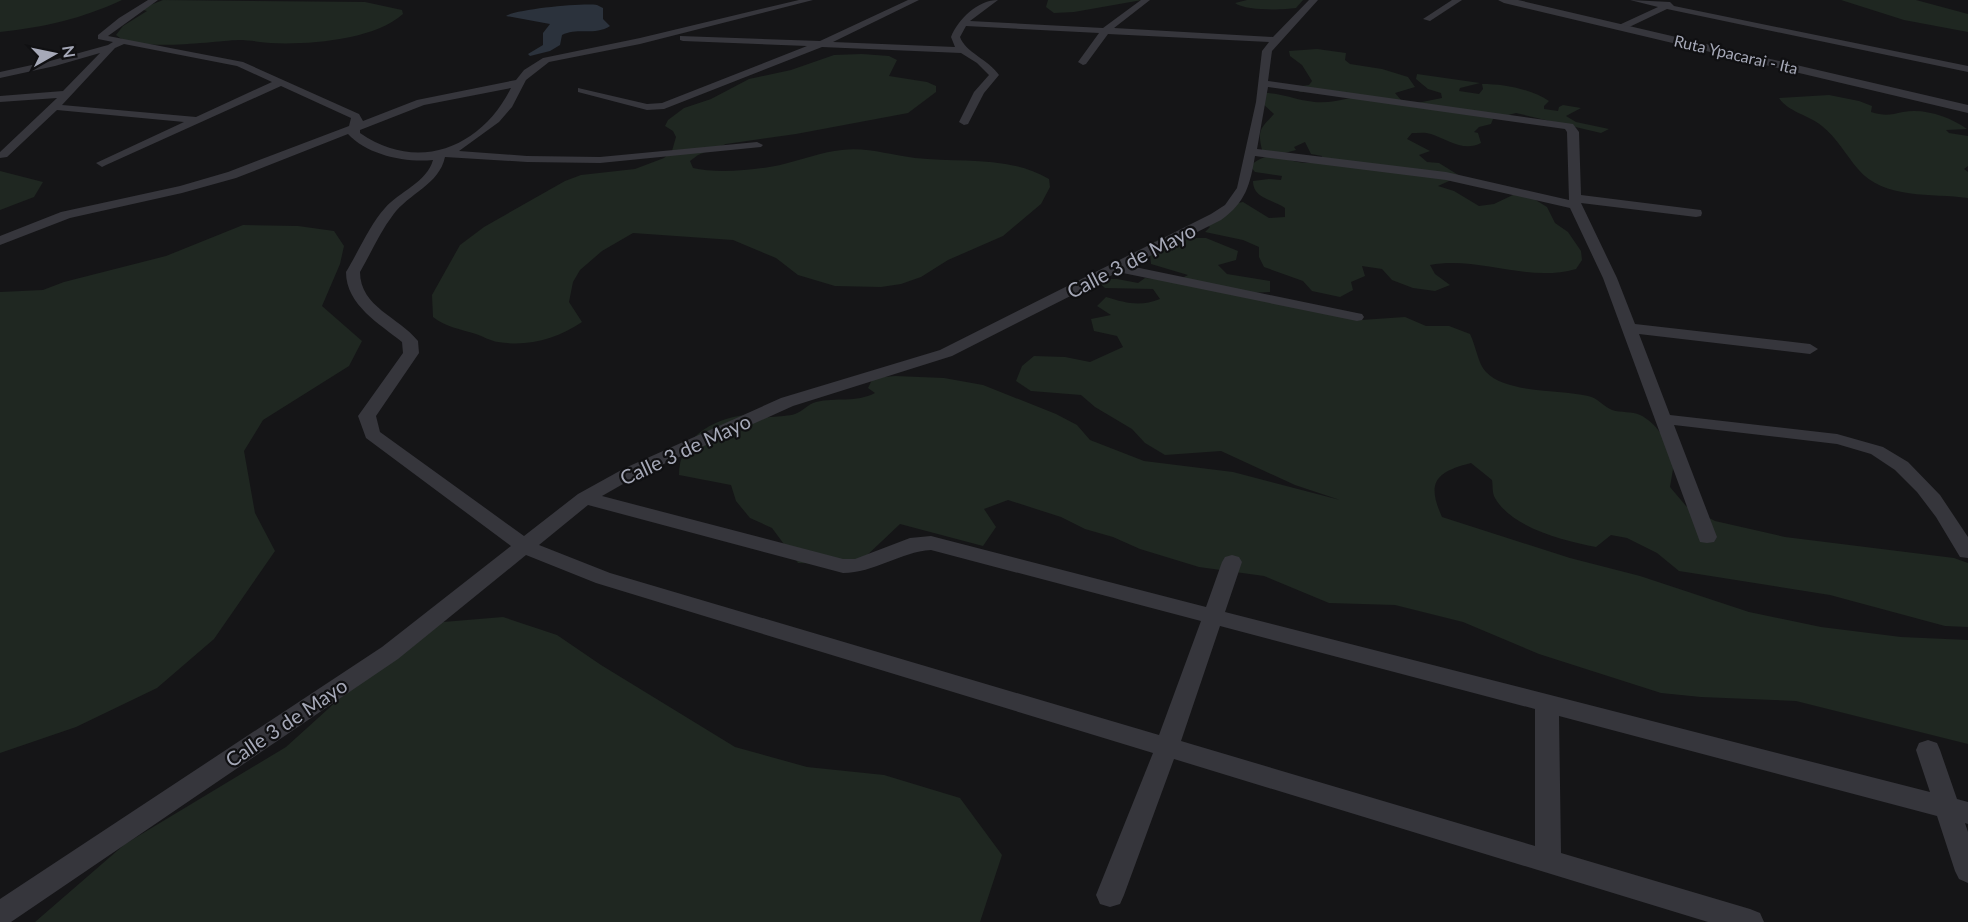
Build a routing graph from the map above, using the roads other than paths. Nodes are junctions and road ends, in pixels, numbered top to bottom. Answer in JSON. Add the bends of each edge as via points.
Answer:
{"nodes":[{"id":1,"x":154,"y":0,"type":"edge"},
{"id":2,"x":809,"y":0,"type":"edge"},
{"id":3,"x":915,"y":0,"type":"edge"},
{"id":4,"x":994,"y":0,"type":"edge"},
{"id":5,"x":1146,"y":0,"type":"edge"},
{"id":6,"x":1314,"y":0,"type":"edge"},
{"id":7,"x":1458,"y":0,"type":"edge"},
{"id":8,"x":1504,"y":0,"type":"edge"},
{"id":9,"x":1634,"y":0,"type":"edge"},
{"id":10,"x":1683,"y":0,"type":"edge"},
{"id":11,"x":1667,"y":7,"type":"junction"},
{"id":12,"x":1427,"y":19,"type":"dead end"},
{"id":13,"x":964,"y":23,"type":"junction"},
{"id":14,"x":1622,"y":27,"type":"junction"},
{"id":15,"x":1106,"y":30,"type":"junction"},
{"id":16,"x":660,"y":37,"type":"junction"},
{"id":17,"x":1275,"y":40,"type":"junction"},
{"id":18,"x":823,"y":43,"type":"junction"},
{"id":19,"x":116,"y":44,"type":"junction"},
{"id":20,"x":960,"y":50,"type":"junction"},
{"id":21,"x":1083,"y":62,"type":"dead end"},
{"id":22,"x":1968,"y":69,"type":"edge"},
{"id":23,"x":0,"y":75,"type":"edge"},
{"id":24,"x":517,"y":82,"type":"junction"},
{"id":25,"x":279,"y":83,"type":"junction"},
{"id":26,"x":1262,"y":83,"type":"junction"},
{"id":27,"x":582,"y":90,"type":"dead end"},
{"id":28,"x":67,"y":94,"type":"junction"},
{"id":29,"x":0,"y":99,"type":"edge"},
{"id":30,"x":54,"y":107,"type":"junction"},
{"id":31,"x":1968,"y":110,"type":"edge"},
{"id":32,"x":196,"y":120,"type":"junction"},
{"id":33,"x":964,"y":122,"type":"dead end"},
{"id":34,"x":354,"y":127,"type":"junction"},
{"id":35,"x":757,"y":145,"type":"dead end"},
{"id":36,"x":1249,"y":152,"type":"junction"},
{"id":37,"x":442,"y":154,"type":"junction"},
{"id":38,"x":3,"y":155,"type":"dead end"},
{"id":39,"x":102,"y":163,"type":"dead end"},
{"id":40,"x":1575,"y":202,"type":"junction"},
{"id":41,"x":1696,"y":213,"type":"dead end"},
{"id":42,"x":0,"y":241,"type":"edge"},
{"id":43,"x":1116,"y":267,"type":"junction"},
{"id":44,"x":1357,"y":317,"type":"dead end"},
{"id":45,"x":1629,"y":328,"type":"junction"},
{"id":46,"x":1810,"y":349,"type":"dead end"},
{"id":47,"x":1663,"y":419,"type":"junction"},
{"id":48,"x":585,"y":498,"type":"junction"},
{"id":49,"x":1707,"y":537,"type":"dead end"},
{"id":50,"x":525,"y":547,"type":"junction"},
{"id":51,"x":1967,"y":552,"type":"edge"},
{"id":52,"x":1232,"y":562,"type":"dead end"},
{"id":53,"x":1213,"y":616,"type":"junction"},
{"id":54,"x":1547,"y":704,"type":"junction"},
{"id":55,"x":1167,"y":747,"type":"junction"},
{"id":56,"x":1928,"y":750,"type":"dead end"},
{"id":57,"x":1957,"y":810,"type":"edge"},
{"id":58,"x":1548,"y":861,"type":"junction"},
{"id":59,"x":1968,"y":872,"type":"edge"},
{"id":60,"x":1110,"y":895,"type":"dead end"},
{"id":61,"x":0,"y":914,"type":"edge"},
{"id":62,"x":1750,"y":922,"type":"edge"}],
"edges":[{"from":1,"to":19,"type":"street","via":[[102,37]]},
{"from":2,"to":16,"type":"street"},
{"from":3,"to":18,"type":"street"},
{"from":4,"to":13,"type":"street"},
{"from":5,"to":15,"type":"street"},
{"from":6,"to":17,"type":"street","name":"Calle 3 de Mayo"},
{"from":7,"to":12,"type":"street"},
{"from":8,"to":14,"type":"street","name":"Ruta Ypacarai - Ita"},
{"from":9,"to":11,"type":"street"},
{"from":10,"to":11,"type":"street"},
{"from":11,"to":14,"type":"street"},
{"from":11,"to":22,"type":"street"},
{"from":13,"to":15,"type":"street"},
{"from":13,"to":20,"type":"street","via":[[956,39]]},
{"from":14,"to":31,"type":"street","name":"Ruta Ypacarai - Ita"},
{"from":15,"to":17,"type":"street"},
{"from":15,"to":21,"type":"street"},
{"from":16,"to":18,"type":"street"},
{"from":16,"to":24,"type":"street","via":[[546,60]]},
{"from":17,"to":26,"type":"street","name":"Calle 3 de Mayo","via":[[1267,51]]},
{"from":18,"to":20,"type":"street"},
{"from":18,"to":27,"type":"street","via":[[664,106],[647,107]]},
{"from":19,"to":23,"type":"street"},
{"from":19,"to":25,"type":"street","via":[[229,61]]},
{"from":19,"to":28,"type":"street"},
{"from":20,"to":33,"type":"street","via":[[994,75],[979,92]]},
{"from":24,"to":34,"type":"street","via":[[421,102]]},
{"from":24,"to":37,"type":"street","via":[[507,107],[497,118]]},
{"from":25,"to":32,"type":"street"},
{"from":25,"to":34,"type":"street","via":[[355,116],[358,119]]},
{"from":26,"to":36,"type":"street","name":"Calle 3 de Mayo"},
{"from":26,"to":40,"type":"street","via":[[1569,126],[1573,132]]},
{"from":28,"to":29,"type":"street"},
{"from":28,"to":30,"type":"street"},
{"from":30,"to":32,"type":"street"},
{"from":30,"to":38,"type":"street"},
{"from":32,"to":39,"type":"street"},
{"from":34,"to":37,"type":"street","via":[[354,134],[377,147],[418,156]]},
{"from":34,"to":42,"type":"street","via":[[232,175],[66,215]]},
{"from":35,"to":37,"type":"street","via":[[600,160]]},
{"from":36,"to":40,"type":"street","via":[[1475,181]]},
{"from":36,"to":43,"type":"street","name":"Calle 3 de Mayo","via":[[1243,188],[1229,208]]},
{"from":37,"to":50,"type":"street","via":[[437,167],[419,187],[389,212],[353,273],[362,301],[410,341],[411,353],[367,416],[372,434]]},
{"from":40,"to":41,"type":"street"},
{"from":40,"to":45,"type":"street"},
{"from":43,"to":44,"type":"street"},
{"from":43,"to":48,"type":"street","name":"Calle 3 de Mayo","via":[[946,353],[787,402],[631,472]]},
{"from":45,"to":46,"type":"street"},
{"from":45,"to":47,"type":"street"},
{"from":47,"to":49,"type":"street"},
{"from":47,"to":51,"type":"street","via":[[1827,438],[1872,449],[1888,456],[1918,481]]},
{"from":48,"to":50,"type":"street","name":"Calle 3 de Mayo"},
{"from":48,"to":53,"type":"street","via":[[843,566],[857,566],[910,545],[931,543]]},
{"from":50,"to":55,"type":"street","via":[[603,578]]},
{"from":50,"to":61,"type":"street","name":"Calle 3 de Mayo","via":[[390,652]]},
{"from":52,"to":53,"type":"street"},
{"from":53,"to":54,"type":"street"},
{"from":53,"to":55,"type":"street"},
{"from":54,"to":57,"type":"street"},
{"from":54,"to":58,"type":"street"},
{"from":55,"to":58,"type":"street"},
{"from":55,"to":60,"type":"street"},
{"from":56,"to":57,"type":"street"},
{"from":57,"to":59,"type":"street"},
{"from":58,"to":62,"type":"street"}]}
